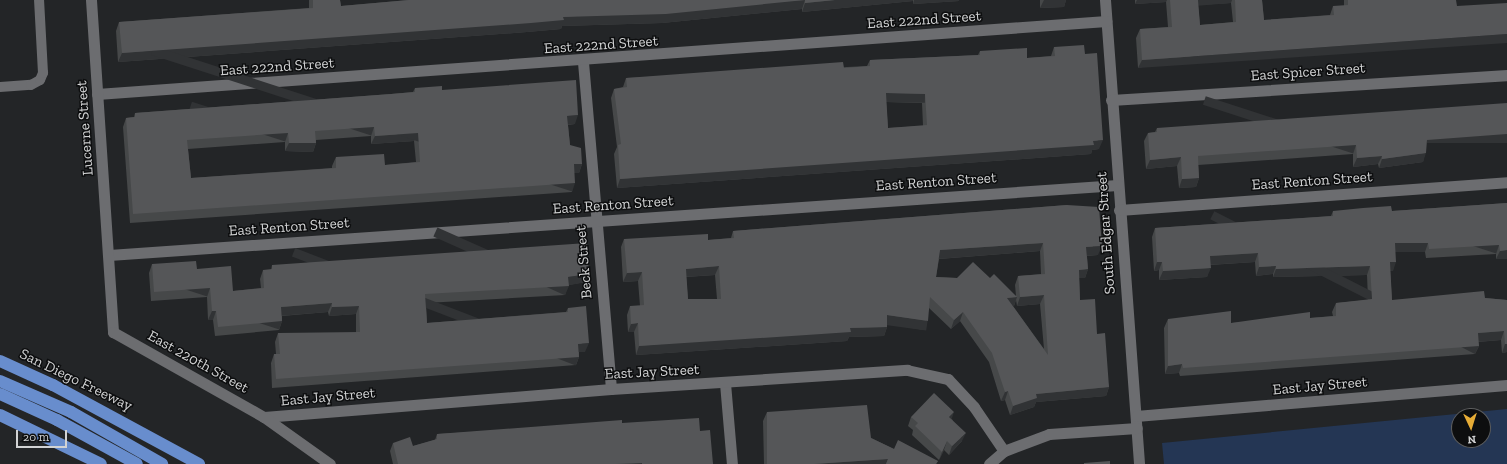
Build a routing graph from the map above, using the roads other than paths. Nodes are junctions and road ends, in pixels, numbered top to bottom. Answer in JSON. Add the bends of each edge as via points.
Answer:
{"nodes":[{"id":1,"x":39,"y":0,"type":"edge"},
{"id":2,"x":90,"y":0,"type":"edge"},
{"id":3,"x":1105,"y":0,"type":"edge"},
{"id":4,"x":1106,"y":21,"type":"junction"},
{"id":5,"x":583,"y":62,"type":"junction"},
{"id":6,"x":1507,"y":75,"type":"edge"},
{"id":7,"x":0,"y":87,"type":"edge"},
{"id":8,"x":97,"y":94,"type":"junction"},
{"id":9,"x":1111,"y":100,"type":"junction"},
{"id":10,"x":1507,"y":182,"type":"edge"},
{"id":11,"x":1118,"y":185,"type":"junction"},
{"id":12,"x":1119,"y":210,"type":"junction"},
{"id":13,"x":595,"y":221,"type":"junction"},
{"id":14,"x":109,"y":255,"type":"junction"},
{"id":15,"x":0,"y":361,"type":"edge"},
{"id":16,"x":0,"y":381,"type":"edge"},
{"id":17,"x":725,"y":383,"type":"junction"},
{"id":18,"x":1507,"y":385,"type":"edge"},
{"id":19,"x":611,"y":389,"type":"junction"},
{"id":20,"x":0,"y":394,"type":"edge"},
{"id":21,"x":0,"y":415,"type":"edge"},
{"id":22,"x":1136,"y":416,"type":"junction"},
{"id":23,"x":264,"y":417,"type":"junction"},
{"id":24,"x":1137,"y":428,"type":"junction"},
{"id":25,"x":1004,"y":452,"type":"junction"},
{"id":26,"x":101,"y":464,"type":"edge"},
{"id":27,"x":137,"y":464,"type":"edge"},
{"id":28,"x":162,"y":464,"type":"edge"},
{"id":29,"x":199,"y":464,"type":"edge"},
{"id":30,"x":330,"y":464,"type":"edge"},
{"id":31,"x":732,"y":464,"type":"edge"},
{"id":32,"x":989,"y":464,"type":"edge"},
{"id":33,"x":1139,"y":464,"type":"edge"}],
"edges":[{"from":1,"to":7,"type":"lane","via":[[43,73],[40,80],[31,85]]},
{"from":2,"to":8,"type":"street","name":"Lucerne Street"},
{"from":3,"to":4,"type":"street","name":"South Edgar Street"},
{"from":4,"to":5,"type":"street","name":"East 222nd Street"},
{"from":4,"to":9,"type":"street","name":"South Edgar Street"},
{"from":5,"to":8,"type":"street","name":"East 222nd Street"},
{"from":5,"to":13,"type":"street","name":"Beck Street"},
{"from":6,"to":9,"type":"street","name":"East Spicer Street"},
{"from":8,"to":14,"type":"street","name":"Lucerne Street"},
{"from":9,"to":11,"type":"street","name":"South Edgar Street"},
{"from":10,"to":12,"type":"street","name":"East Renton Street"},
{"from":11,"to":12,"type":"street","name":"South Edgar Street"},
{"from":11,"to":13,"type":"street","name":"East Renton Street"},
{"from":12,"to":22,"type":"street","name":"South Edgar Street"},
{"from":13,"to":14,"type":"street","name":"East Renton Street"},
{"from":13,"to":19,"type":"street","name":"Beck Street"},
{"from":14,"to":23,"type":"street","name":"East 220th Street","via":[[113,332]]},
{"from":15,"to":29,"type":"highway","name":"San Diego Freeway","via":[[53,385]]},
{"from":16,"to":28,"type":"highway","via":[[71,412]]},
{"from":17,"to":19,"type":"street","name":"East Jay Street"},
{"from":17,"to":25,"type":"street","name":"East Jay Street","via":[[907,370],[930,372],[948,379],[961,392]]},
{"from":17,"to":31,"type":"street"},
{"from":18,"to":22,"type":"street","name":"East Jay Street"},
{"from":19,"to":23,"type":"street","name":"East Jay Street"},
{"from":20,"to":27,"type":"highway","via":[[57,420]]},
{"from":21,"to":26,"type":"highway"},
{"from":22,"to":24,"type":"street","name":"South Edgar Street"},
{"from":23,"to":30,"type":"street","name":"East 220th Street"},
{"from":24,"to":25,"type":"street","via":[[1049,434]]},
{"from":24,"to":33,"type":"street","name":"South Edgar Street"},
{"from":25,"to":32,"type":"street"}]}
